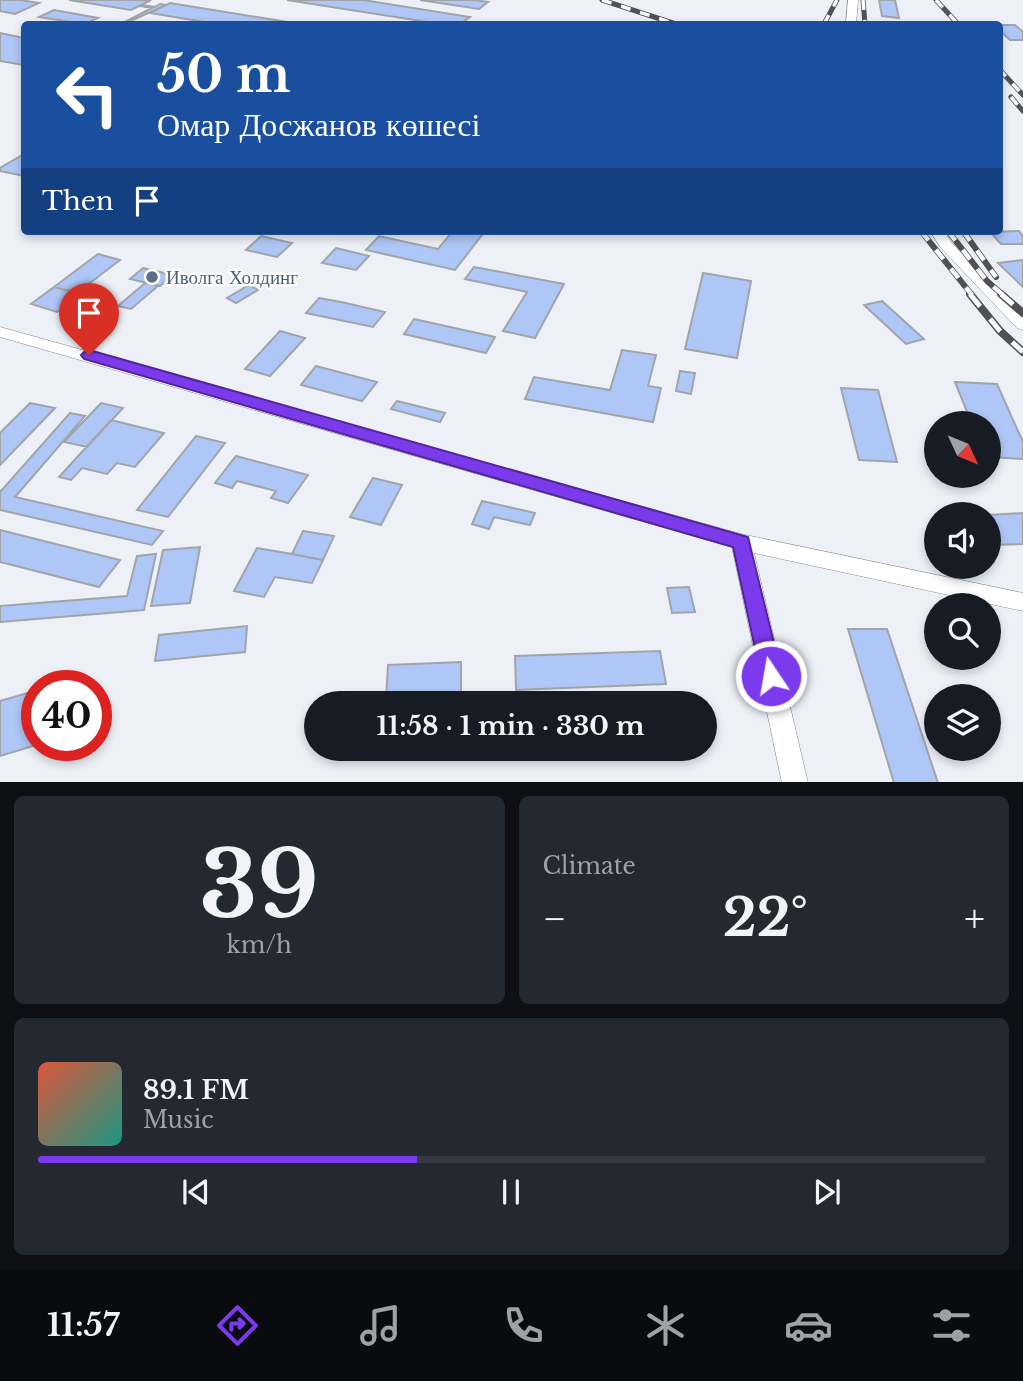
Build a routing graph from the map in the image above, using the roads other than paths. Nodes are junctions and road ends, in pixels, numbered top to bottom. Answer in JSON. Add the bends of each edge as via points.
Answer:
{"nodes":[{"id":1,"x":853,"y":0,"type":"edge"},
{"id":2,"x":851,"y":21,"type":"edge"},
{"id":3,"x":940,"y":235,"type":"edge"},
{"id":4,"x":1023,"y":325,"type":"edge"},
{"id":5,"x":0,"y":332,"type":"edge"},
{"id":6,"x":741,"y":542,"type":"junction"},
{"id":7,"x":1023,"y":602,"type":"edge"},
{"id":8,"x":795,"y":782,"type":"edge"}],
"edges":[{"from":1,"to":2,"type":"street"},
{"from":3,"to":4,"type":"street"},
{"from":5,"to":6,"type":"street"},
{"from":6,"to":7,"type":"street"},
{"from":6,"to":8,"type":"street"}]}
